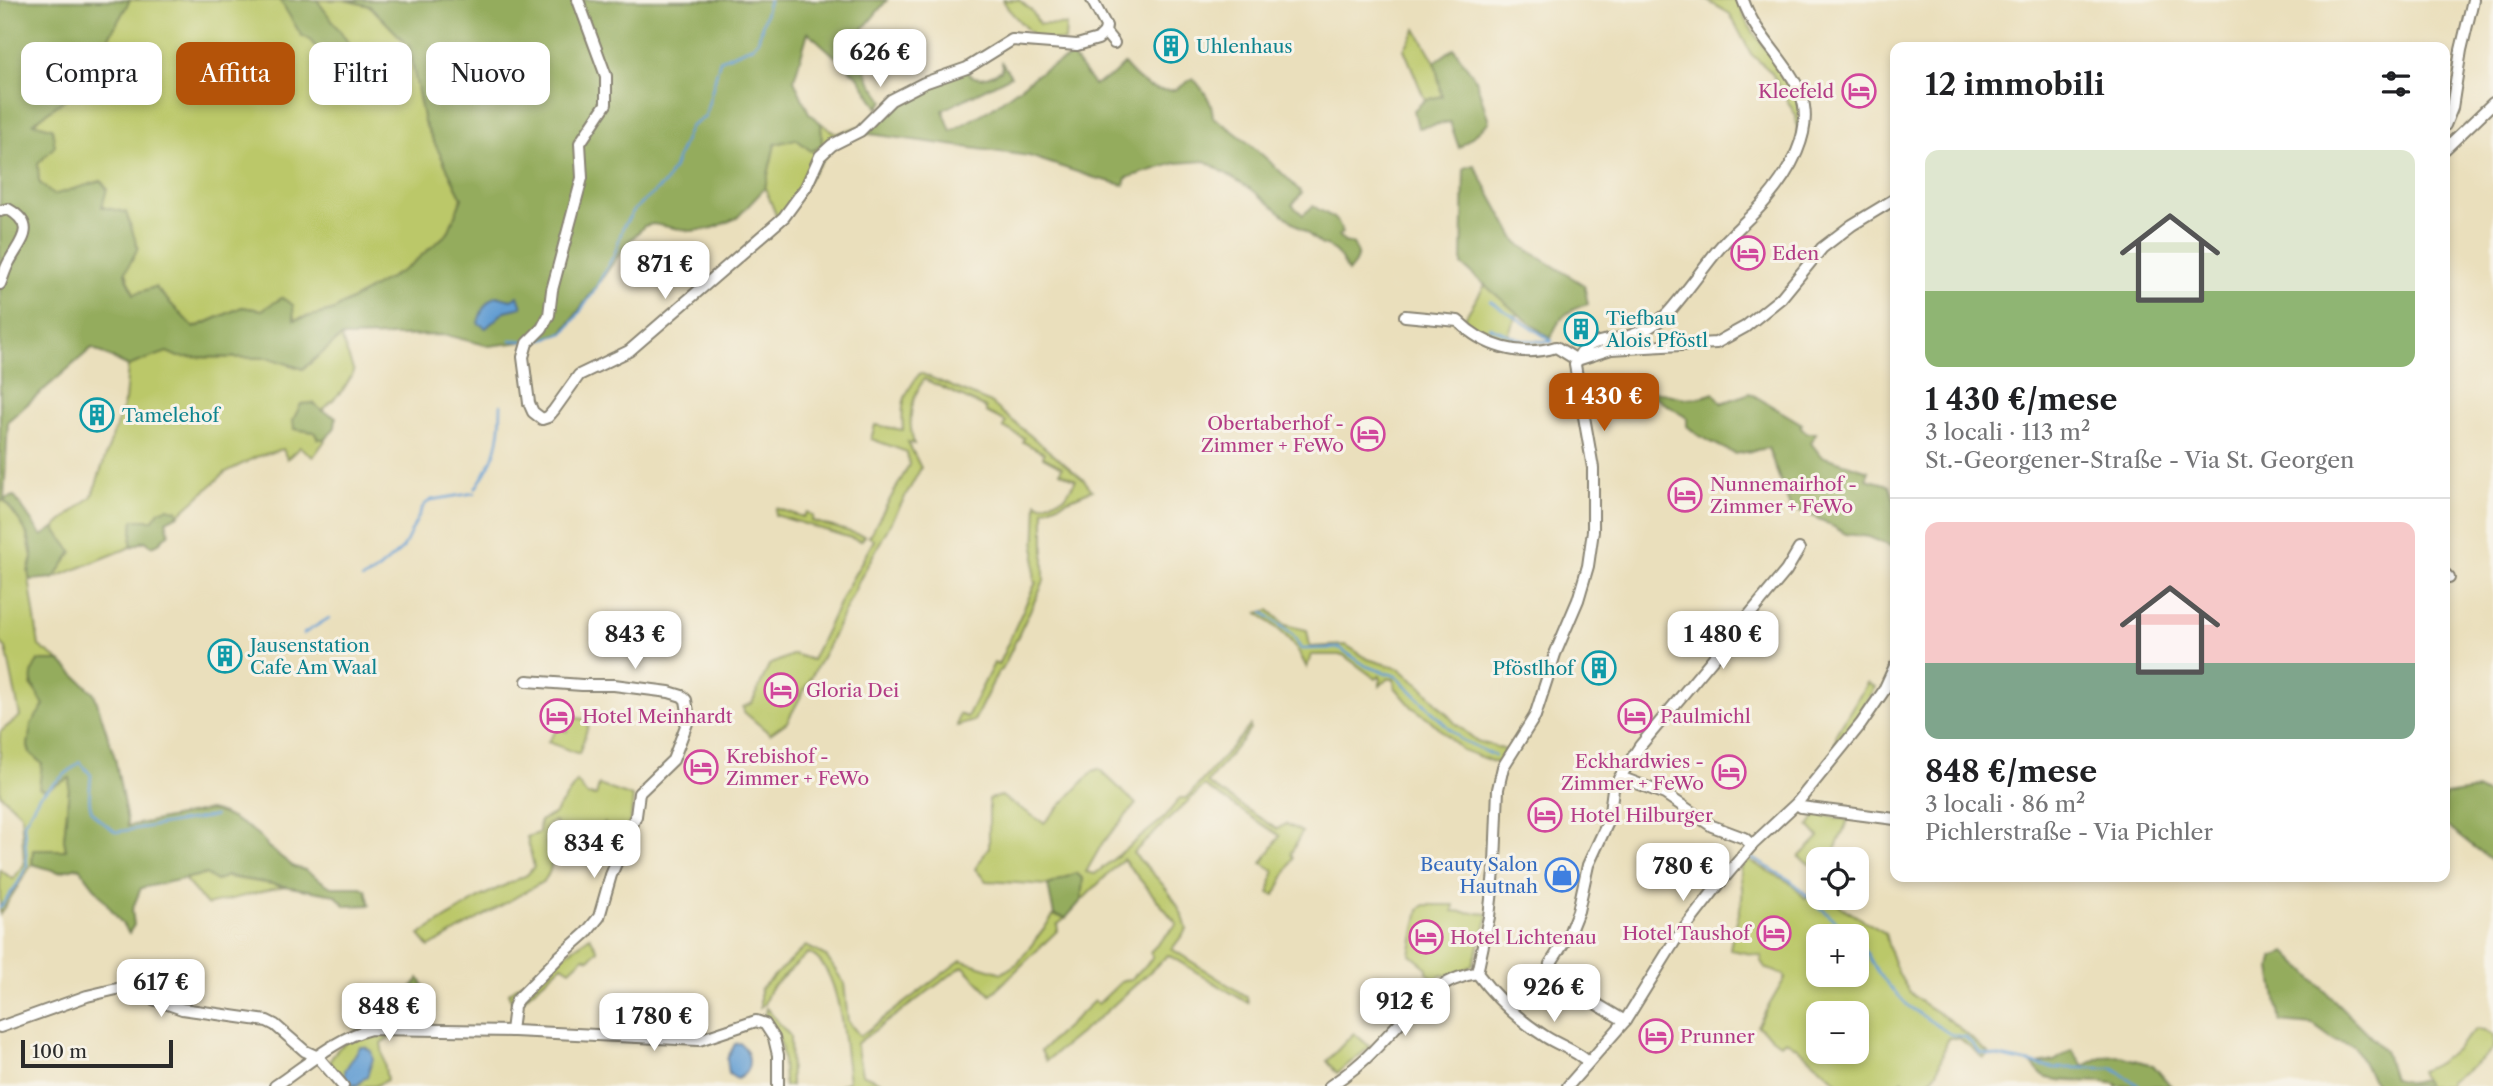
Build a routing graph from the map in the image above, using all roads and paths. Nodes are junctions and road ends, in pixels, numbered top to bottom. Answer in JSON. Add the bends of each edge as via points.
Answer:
{"nodes":[{"id":1,"x":578,"y":0,"type":"edge"},
{"id":2,"x":1092,"y":0,"type":"edge"},
{"id":3,"x":1743,"y":0,"type":"edge"},
{"id":4,"x":2473,"y":0,"type":"edge"},
{"id":5,"x":1105,"y":32,"type":"junction"},
{"id":6,"x":1114,"y":43,"type":"dead end"},
{"id":7,"x":2493,"y":103,"type":"edge"},
{"id":8,"x":2450,"y":113,"type":"edge"},
{"id":9,"x":2450,"y":144,"type":"edge"},
{"id":10,"x":1890,"y":202,"type":"edge"},
{"id":11,"x":0,"y":211,"type":"edge"},
{"id":12,"x":0,"y":284,"type":"edge"},
{"id":13,"x":1405,"y":316,"type":"dead end"},
{"id":14,"x":1577,"y":360,"type":"junction"},
{"id":15,"x":1799,"y":549,"type":"dead end"},
{"id":16,"x":1890,"y":677,"type":"edge"},
{"id":17,"x":527,"y":681,"type":"dead end"},
{"id":18,"x":1620,"y":776,"type":"junction"},
{"id":19,"x":1797,"y":803,"type":"junction"},
{"id":20,"x":1890,"y":818,"type":"edge"},
{"id":21,"x":1752,"y":845,"type":"junction"},
{"id":22,"x":1477,"y":973,"type":"junction"},
{"id":23,"x":1625,"y":1021,"type":"junction"},
{"id":24,"x":0,"y":1027,"type":"edge"},
{"id":25,"x":511,"y":1031,"type":"junction"},
{"id":26,"x":318,"y":1057,"type":"junction"},
{"id":27,"x":1588,"y":1062,"type":"junction"},
{"id":28,"x":275,"y":1086,"type":"edge"},
{"id":29,"x":343,"y":1086,"type":"edge"},
{"id":30,"x":778,"y":1086,"type":"edge"},
{"id":31,"x":1330,"y":1086,"type":"edge"},
{"id":32,"x":1568,"y":1086,"type":"edge"}],
"edges":[{"from":1,"to":5,"type":"street","via":[[606,76],[607,104],[580,143],[582,178],[549,315],[527,343],[523,357],[529,403],[542,419],[579,375],[629,351],[784,217],[806,187],[820,156],[860,131],[891,100],[967,68],[1012,40],[1077,46]]},
{"from":2,"to":5,"type":"street"},
{"from":3,"to":14,"type":"street","via":[[1756,29],[1798,89],[1806,117],[1804,134],[1765,202],[1717,250],[1668,314],[1629,336],[1598,340]]},
{"from":4,"to":8,"type":"street"},
{"from":5,"to":6,"type":"street"},
{"from":7,"to":9,"type":"street"},
{"from":10,"to":14,"type":"street","via":[[1822,248],[1781,298],[1716,343],[1611,349]]},
{"from":11,"to":12,"type":"street","via":[[8,209],[20,216],[25,232]]},
{"from":13,"to":14,"type":"street","via":[[1458,321],[1471,335],[1492,344],[1530,352],[1556,347]]},
{"from":14,"to":22,"type":"street","via":[[1593,468],[1588,566],[1535,716],[1503,767],[1489,917]]},
{"from":15,"to":18,"type":"street"},
{"from":16,"to":19,"type":"street","via":[[1861,724]]},
{"from":17,"to":25,"type":"street","via":[[634,686],[682,696],[688,702],[687,724],[673,760],[639,793],[636,816],[611,874],[599,917],[517,1000]]},
{"from":18,"to":21,"type":"street","via":[[1665,794],[1712,826]]},
{"from":18,"to":23,"type":"street","via":[[1568,936],[1550,964],[1583,996]]},
{"from":19,"to":20,"type":"street"},
{"from":19,"to":21,"type":"street"},
{"from":21,"to":23,"type":"street","via":[[1674,942]]},
{"from":22,"to":27,"type":"street","via":[[1538,1032]]},
{"from":22,"to":31,"type":"street","via":[[1452,981],[1422,1001],[1371,1054]]},
{"from":23,"to":27,"type":"street"},
{"from":24,"to":26,"type":"street","via":[[121,988],[182,1009],[267,1021]]},
{"from":25,"to":26,"type":"street","via":[[371,1029],[356,1032]]},
{"from":25,"to":30,"type":"street","via":[[699,1040],[756,1021],[765,1024],[774,1038]]},
{"from":26,"to":28,"type":"street"},
{"from":26,"to":29,"type":"street"},
{"from":27,"to":32,"type":"street"}]}
